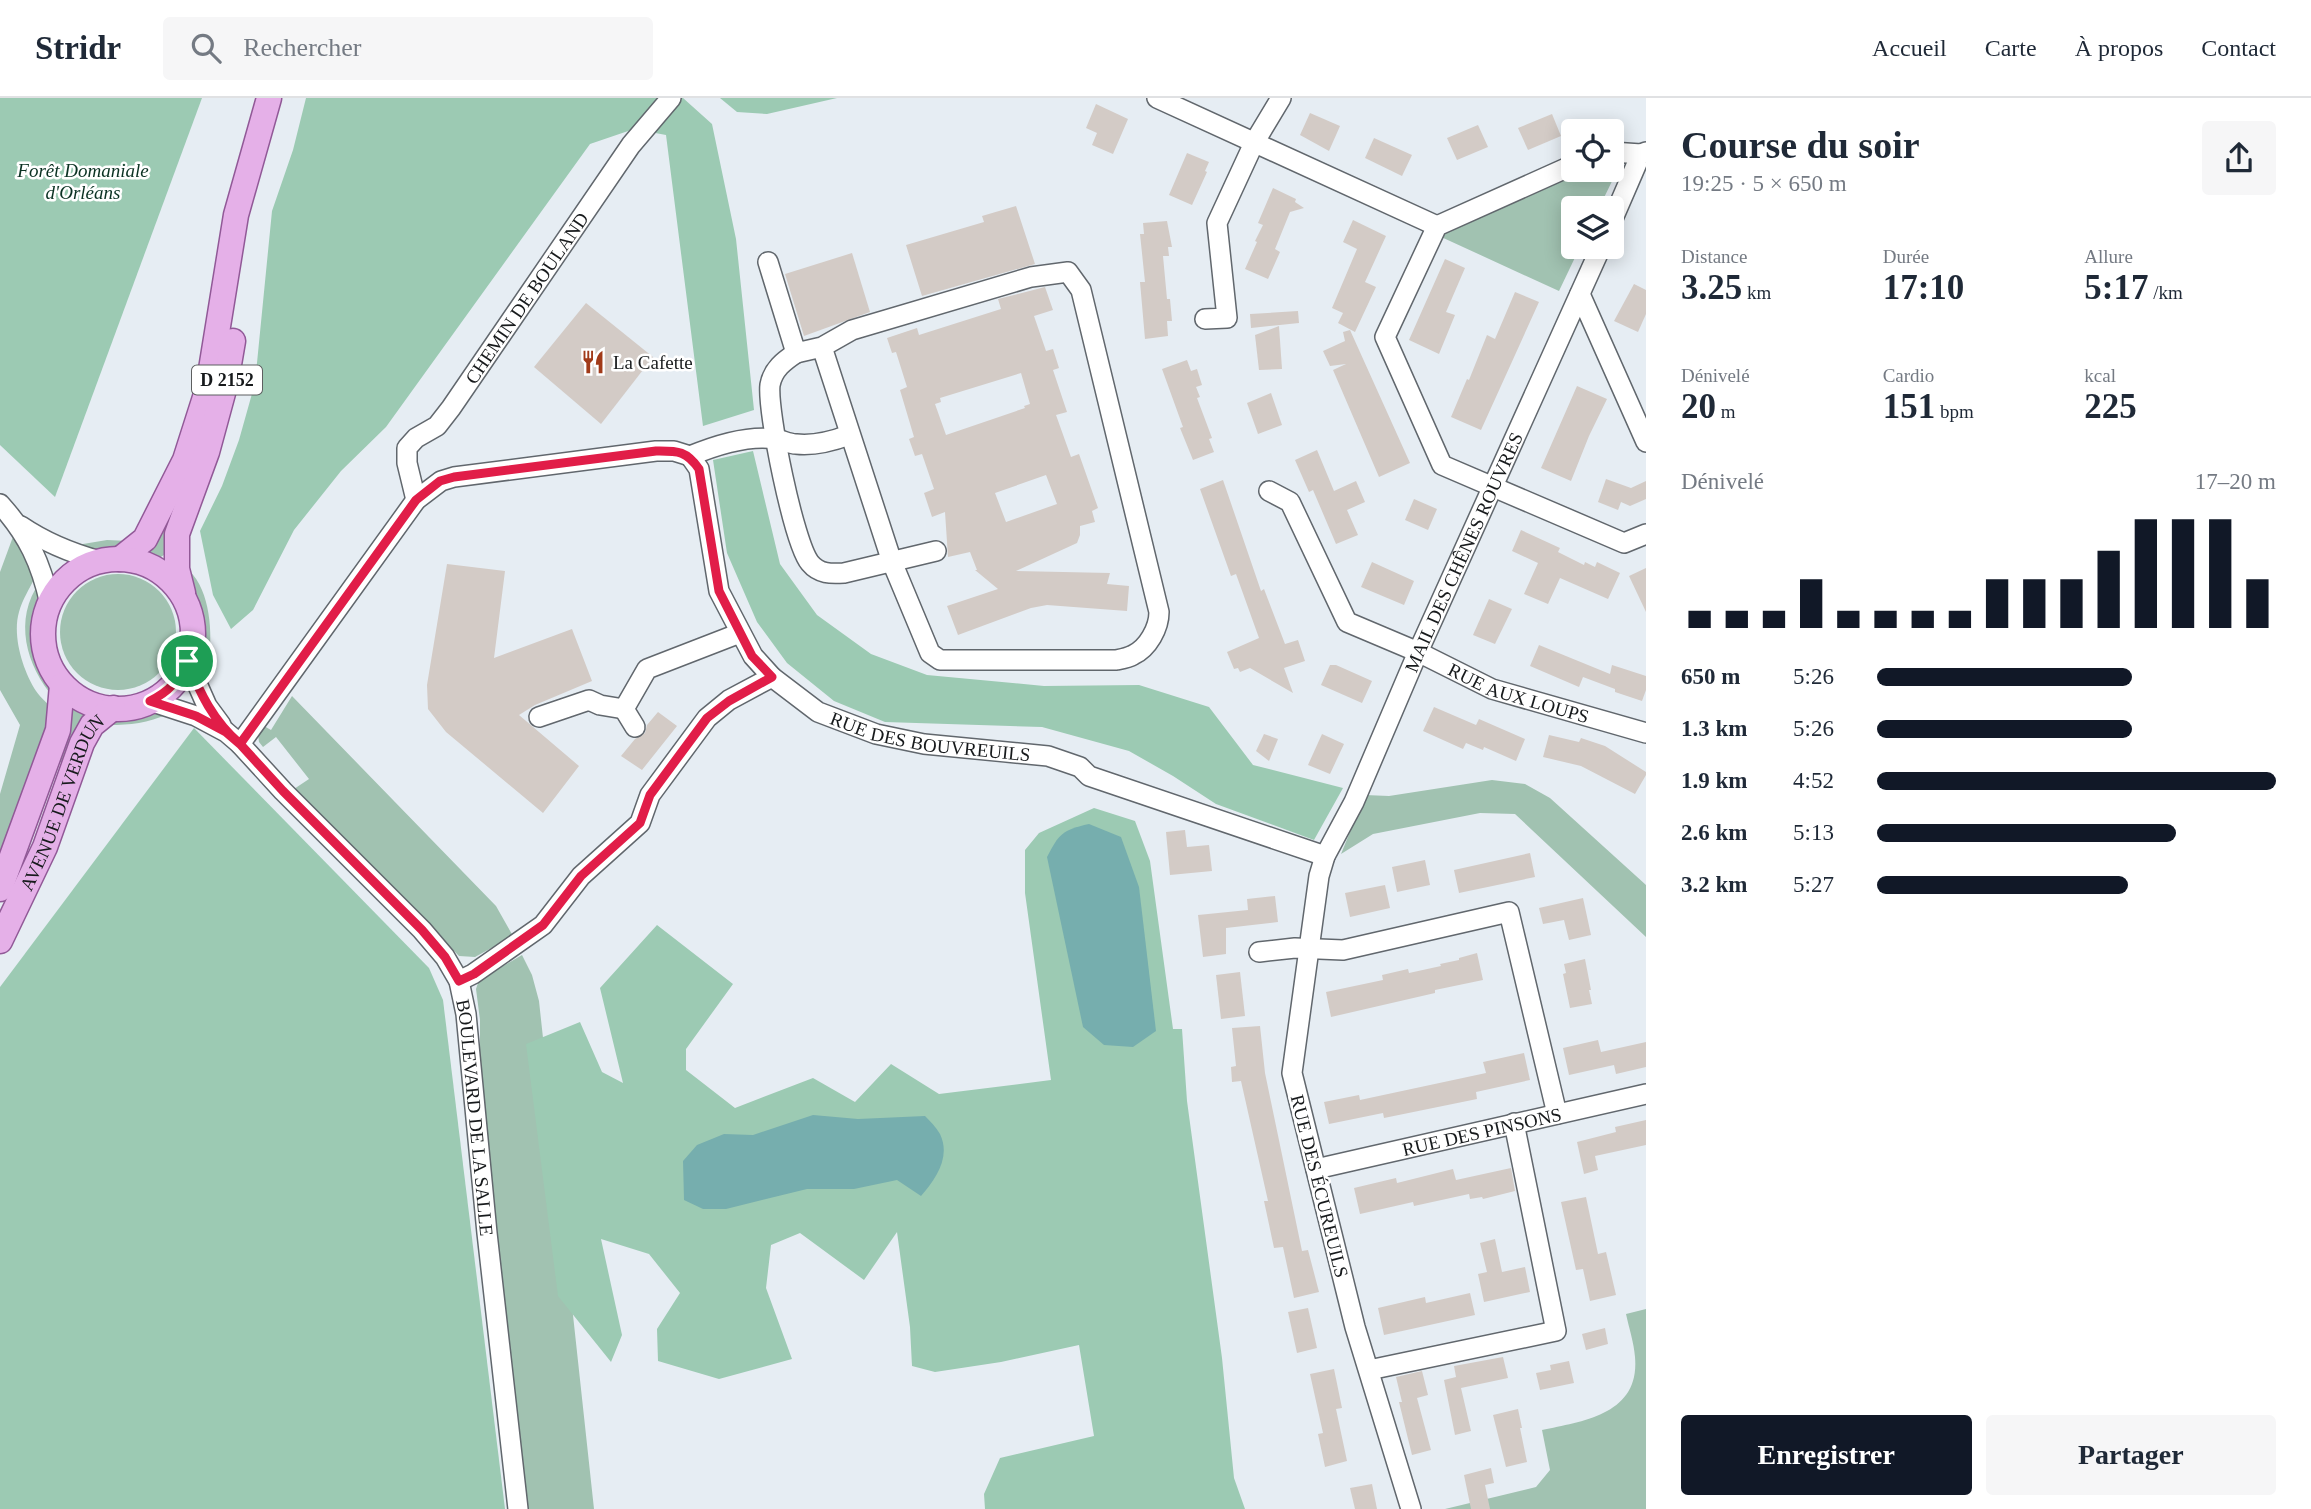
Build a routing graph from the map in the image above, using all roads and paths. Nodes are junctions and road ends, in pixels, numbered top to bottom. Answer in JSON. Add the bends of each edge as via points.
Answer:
{"nodes":[{"id":1,"x":269,"y":98,"type":"edge"},
{"id":2,"x":671,"y":98,"type":"edge"},
{"id":3,"x":1157,"y":98,"type":"edge"},
{"id":4,"x":1281,"y":98,"type":"edge"},
{"id":5,"x":1254,"y":142,"type":"junction"},
{"id":6,"x":1624,"y":152,"type":"edge"},
{"id":7,"x":1644,"y":153,"type":"edge"},
{"id":8,"x":253,"y":159,"type":"junction"},
{"id":9,"x":1561,"y":170,"type":"edge"},
{"id":10,"x":1624,"y":196,"type":"edge"},
{"id":11,"x":1437,"y":226,"type":"junction"},
{"id":12,"x":1596,"y":259,"type":"edge"},
{"id":13,"x":768,"y":262,"type":"dead end"},
{"id":14,"x":1580,"y":295,"type":"junction"},
{"id":15,"x":1205,"y":319,"type":"dead end"},
{"id":16,"x":822,"y":347,"type":"junction"},
{"id":17,"x":796,"y":353,"type":"junction"},
{"id":18,"x":849,"y":435,"type":"junction"},
{"id":19,"x":775,"y":439,"type":"junction"},
{"id":20,"x":1646,"y":442,"type":"edge"},
{"id":21,"x":690,"y":456,"type":"junction"},
{"id":22,"x":1493,"y":486,"type":"junction"},
{"id":23,"x":1269,"y":491,"type":"dead end"},
{"id":24,"x":416,"y":500,"type":"junction"},
{"id":25,"x":0,"y":504,"type":"edge"},
{"id":26,"x":19,"y":525,"type":"junction"},
{"id":27,"x":1646,"y":534,"type":"edge"},
{"id":28,"x":936,"y":551,"type":"dead end"},
{"id":29,"x":110,"y":560,"type":"junction"},
{"id":30,"x":892,"y":562,"type":"junction"},
{"id":31,"x":183,"y":594,"type":"junction"},
{"id":32,"x":50,"y":604,"type":"junction"},
{"id":33,"x":740,"y":633,"type":"junction"},
{"id":34,"x":1418,"y":652,"type":"junction"},
{"id":35,"x":187,"y":661,"type":"junction"},
{"id":36,"x":772,"y":677,"type":"junction"},
{"id":37,"x":62,"y":685,"type":"junction"},
{"id":38,"x":150,"y":701,"type":"junction"},
{"id":39,"x":113,"y":708,"type":"junction"},
{"id":40,"x":624,"y":709,"type":"junction"},
{"id":41,"x":539,"y":717,"type":"dead end"},
{"id":42,"x":635,"y":727,"type":"dead end"},
{"id":43,"x":1646,"y":733,"type":"edge"},
{"id":44,"x":233,"y":738,"type":"junction"},
{"id":45,"x":1325,"y":856,"type":"junction"},
{"id":46,"x":0,"y":889,"type":"edge"},
{"id":47,"x":0,"y":941,"type":"edge"},
{"id":48,"x":1310,"y":950,"type":"junction"},
{"id":49,"x":1259,"y":952,"type":"dead end"},
{"id":50,"x":459,"y":981,"type":"junction"},
{"id":51,"x":1646,"y":1094,"type":"edge"},
{"id":52,"x":1557,"y":1114,"type":"junction"},
{"id":53,"x":1514,"y":1123,"type":"junction"},
{"id":54,"x":1316,"y":1169,"type":"junction"},
{"id":55,"x":1369,"y":1370,"type":"junction"},
{"id":56,"x":518,"y":1509,"type":"edge"},
{"id":57,"x":1411,"y":1509,"type":"edge"}],
"edges":[{"from":1,"to":8,"type":"main road","number":"D 2152"},
{"from":2,"to":24,"type":"street","name":"CHEMIN DE BOULAND","via":[[631,145],[451,408],[437,426],[407,448]]},
{"from":3,"to":5,"type":"street"},
{"from":4,"to":5,"type":"street"},
{"from":5,"to":11,"type":"street"},
{"from":5,"to":15,"type":"street","via":[[1217,223],[1227,317]]},
{"from":6,"to":7,"type":"street"},
{"from":7,"to":10,"type":"street"},
{"from":8,"to":29,"type":"main road","number":"D 2152","via":[[236,215],[208,388],[185,460],[145,540]]},
{"from":8,"to":31,"type":"main road","number":"D 2152","via":[[226,382],[177,534]]},
{"from":9,"to":11,"type":"street"},
{"from":11,"to":22,"type":"street","via":[[1385,337],[1442,465]]},
{"from":12,"to":14,"type":"street","name":"MAIL DES CHÊNES ROUVRES"},
{"from":13,"to":17,"type":"street"},
{"from":14,"to":20,"type":"street"},
{"from":14,"to":22,"type":"street","name":"MAIL DES CHÊNES ROUVRES"},
{"from":16,"to":17,"type":"street"},
{"from":16,"to":18,"type":"street"},
{"from":16,"to":30,"type":"street","via":[[852,330],[1031,278],[1068,272],[1081,290],[1159,622],[1149,641],[1134,655],[1116,660],[940,660],[930,653]]},
{"from":17,"to":19,"type":"street","via":[[779,365],[770,386]]},
{"from":18,"to":19,"type":"street","via":[[795,444]]},
{"from":18,"to":30,"type":"street"},
{"from":19,"to":21,"type":"street","via":[[716,445]]},
{"from":19,"to":30,"type":"street","via":[[795,523],[811,565],[831,574]]},
{"from":21,"to":24,"type":"street","via":[[656,451],[454,477],[440,481]]},
{"from":21,"to":33,"type":"street","name":"RUE DES BOUVREUILS","via":[[699,469],[719,591]]},
{"from":22,"to":27,"type":"street","via":[[1624,543]]},
{"from":22,"to":34,"type":"street","name":"MAIL DES CHÊNES ROUVRES"},
{"from":23,"to":34,"type":"street","name":"RUE AUX LOUPS","via":[[1290,502],[1348,622]]},
{"from":24,"to":44,"type":"street"},
{"from":25,"to":26,"type":"street"},
{"from":26,"to":29,"type":"street","via":[[65,551]]},
{"from":26,"to":32,"type":"street","via":[[43,573]]},
{"from":28,"to":30,"type":"street"},
{"from":29,"to":31,"type":"main road","via":[[139,561],[167,576]]},
{"from":29,"to":32,"type":"main road","via":[[70,575]]},
{"from":31,"to":35,"type":"main road","via":[[191,614],[193,642]]},
{"from":32,"to":37,"type":"main road","via":[[43,645]]},
{"from":33,"to":36,"type":"street","name":"RUE DES BOUVREUILS","via":[[752,656]]},
{"from":33,"to":40,"type":"street","via":[[647,669]]},
{"from":34,"to":43,"type":"street","name":"RUE AUX LOUPS","via":[[1492,689]]},
{"from":34,"to":45,"type":"street","name":"MAIL DES CHÊNES ROUVRES","via":[[1354,802]]},
{"from":35,"to":38,"type":"main road","via":[[183,673]]},
{"from":35,"to":44,"type":"street","name":"BOULEVARD DE LA SALLE","via":[[206,706]]},
{"from":36,"to":45,"type":"street","name":"RUE DES BOUVREUILS","via":[[818,712],[876,734],[924,744],[1048,756],[1080,767],[1089,776]]},
{"from":36,"to":50,"type":"street","via":[[707,718],[650,795],[640,823],[581,876],[543,925]]},
{"from":37,"to":39,"type":"main road","via":[[100,707]]},
{"from":37,"to":46,"type":"main road","name":"AVENUE DE VERDUN","via":[[58,730]]},
{"from":38,"to":39,"type":"main road","via":[[127,709]]},
{"from":38,"to":44,"type":"street","name":"BOULEVARD DE LA SALLE","via":[[196,716]]},
{"from":39,"to":47,"type":"main road","name":"AVENUE DE VERDUN","via":[[92,725],[82,743],[45,847]]},
{"from":40,"to":41,"type":"street","via":[[589,699]]},
{"from":40,"to":42,"type":"street"},
{"from":44,"to":50,"type":"street","name":"BOULEVARD DE LA SALLE","via":[[422,930]]},
{"from":45,"to":48,"type":"street","name":"RUE DES ÉCUREUILS"},
{"from":48,"to":49,"type":"street"},
{"from":48,"to":52,"type":"street","via":[[1343,950],[1509,912]]},
{"from":48,"to":54,"type":"street","name":"RUE DES ÉCUREUILS","via":[[1292,1073]]},
{"from":50,"to":56,"type":"street","name":"BOULEVARD DE LA SALLE"},
{"from":51,"to":52,"type":"street","name":"RUE DES PINSONS"},
{"from":52,"to":53,"type":"street","name":"RUE DES PINSONS"},
{"from":53,"to":54,"type":"street","name":"RUE DES PINSONS"},
{"from":53,"to":55,"type":"street","via":[[1556,1331]]},
{"from":54,"to":55,"type":"street","name":"RUE DES ÉCUREUILS"},
{"from":55,"to":57,"type":"street","name":"RUE DES ÉCUREUILS"}]}
